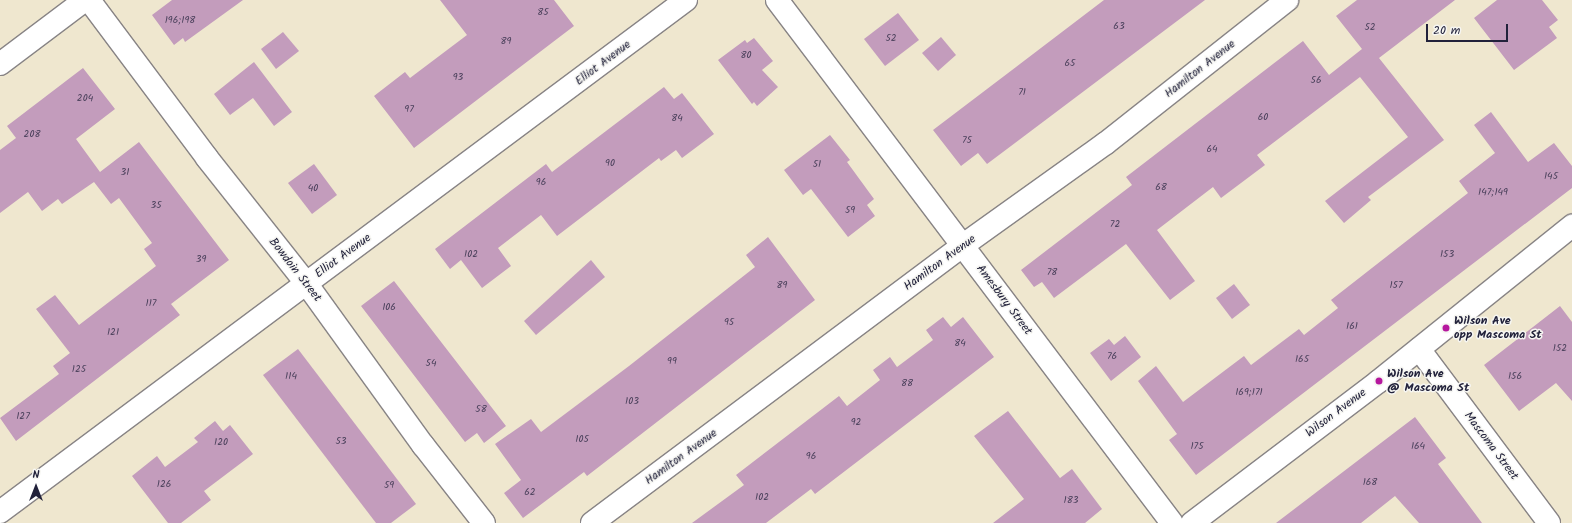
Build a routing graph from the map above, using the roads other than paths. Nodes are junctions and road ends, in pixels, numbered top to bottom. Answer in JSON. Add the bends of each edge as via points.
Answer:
{"nodes":[{"id":1,"x":85,"y":0,"type":"edge"},
{"id":2,"x":89,"y":0,"type":"edge"},
{"id":3,"x":686,"y":0,"type":"edge"},
{"id":4,"x":777,"y":0,"type":"edge"},
{"id":5,"x":1287,"y":0,"type":"edge"},
{"id":6,"x":0,"y":64,"type":"edge"},
{"id":7,"x":1572,"y":226,"type":"edge"},
{"id":8,"x":962,"y":246,"type":"junction"},
{"id":9,"x":306,"y":283,"type":"junction"},
{"id":10,"x":1419,"y":349,"type":"junction"},
{"id":11,"x":0,"y":512,"type":"edge"},
{"id":12,"x":484,"y":523,"type":"edge"},
{"id":13,"x":592,"y":523,"type":"edge"},
{"id":14,"x":1172,"y":523,"type":"edge"},
{"id":15,"x":1192,"y":523,"type":"edge"},
{"id":16,"x":1549,"y":523,"type":"edge"}],
"edges":[{"from":1,"to":6,"type":"street"},
{"from":2,"to":9,"type":"street","name":"Bowdoin Street","via":[[207,158]]},
{"from":3,"to":9,"type":"street","name":"Elliot Avenue"},
{"from":4,"to":8,"type":"street","name":"Amesbury Street"},
{"from":5,"to":8,"type":"street","name":"Hamilton Avenue","via":[[1106,143]]},
{"from":7,"to":10,"type":"street","name":"Wilson Avenue"},
{"from":8,"to":13,"type":"street","name":"Hamilton Avenue"},
{"from":8,"to":14,"type":"street","name":"Amesbury Street"},
{"from":9,"to":11,"type":"street","name":"Elliot Avenue"},
{"from":9,"to":12,"type":"street","name":"Bowdoin Street","via":[[423,445]]},
{"from":10,"to":15,"type":"street","name":"Wilson Avenue"},
{"from":10,"to":16,"type":"street","name":"Mascoma Street"}]}
